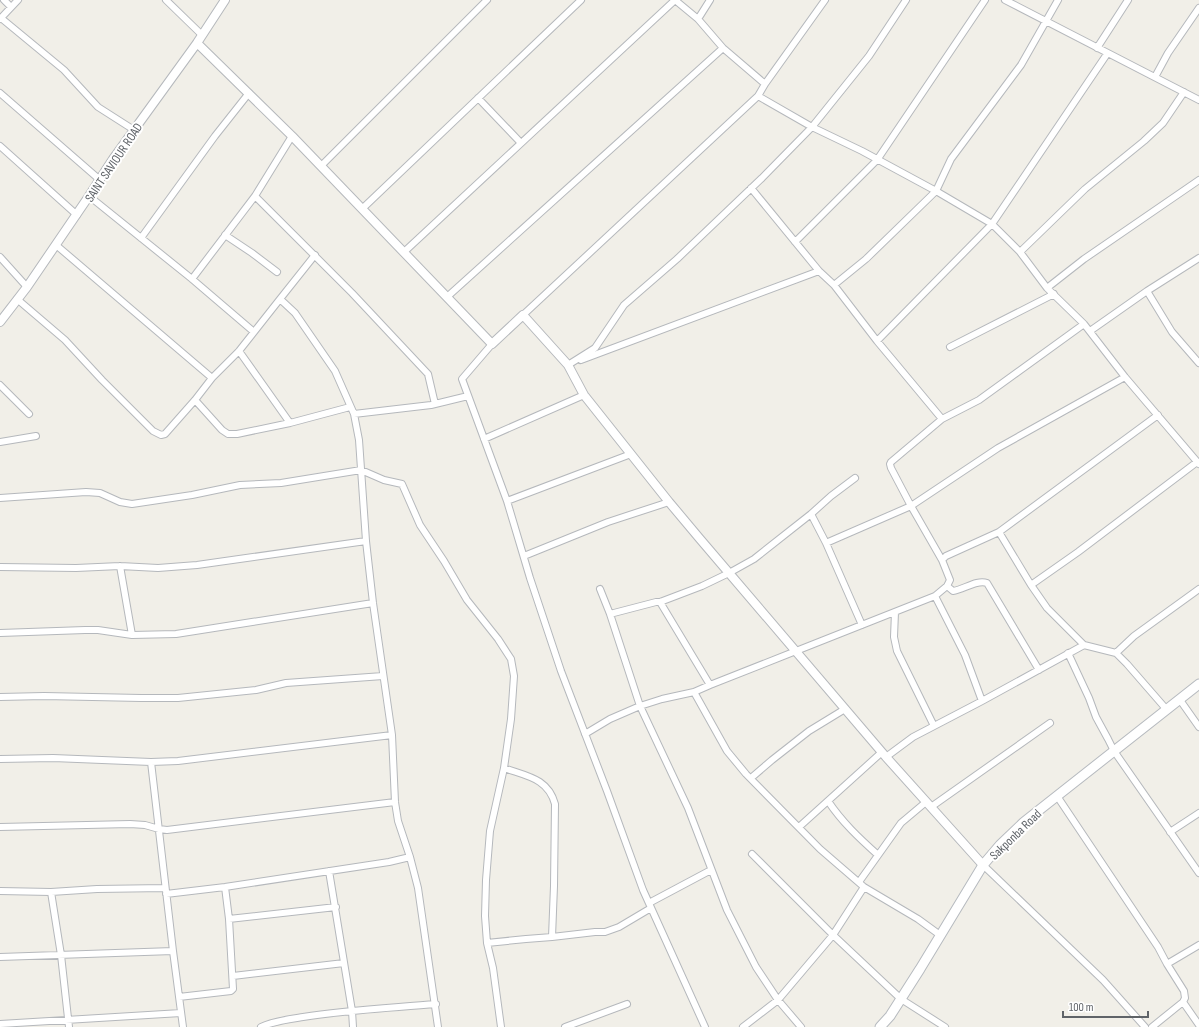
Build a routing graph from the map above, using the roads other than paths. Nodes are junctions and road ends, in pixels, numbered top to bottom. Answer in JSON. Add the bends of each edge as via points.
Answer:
{"nodes":[{"id":1,"x":4,"y":0,"type":"edge"},
{"id":2,"x":18,"y":0,"type":"edge"},
{"id":3,"x":166,"y":0,"type":"edge"},
{"id":4,"x":225,"y":0,"type":"edge"},
{"id":5,"x":487,"y":0,"type":"edge"},
{"id":6,"x":581,"y":0,"type":"edge"},
{"id":7,"x":675,"y":0,"type":"edge"},
{"id":8,"x":710,"y":0,"type":"edge"},
{"id":9,"x":825,"y":0,"type":"edge"},
{"id":10,"x":906,"y":0,"type":"edge"},
{"id":11,"x":985,"y":0,"type":"edge"},
{"id":12,"x":1004,"y":0,"type":"edge"},
{"id":13,"x":1058,"y":0,"type":"edge"},
{"id":14,"x":1128,"y":0,"type":"edge"},
{"id":15,"x":11,"y":7,"type":"junction"},
{"id":16,"x":1199,"y":8,"type":"edge"},
{"id":17,"x":0,"y":18,"type":"edge"},
{"id":18,"x":698,"y":19,"type":"junction"},
{"id":19,"x":1046,"y":21,"type":"junction"},
{"id":20,"x":202,"y":35,"type":"junction"},
{"id":21,"x":197,"y":43,"type":"junction"},
{"id":22,"x":723,"y":48,"type":"junction"},
{"id":23,"x":1097,"y":48,"type":"junction"},
{"id":24,"x":1107,"y":54,"type":"junction"},
{"id":25,"x":1155,"y":77,"type":"junction"},
{"id":26,"x":765,"y":84,"type":"junction"},
{"id":27,"x":0,"y":92,"type":"edge"},
{"id":28,"x":1184,"y":92,"type":"junction"},
{"id":29,"x":249,"y":93,"type":"junction"},
{"id":30,"x":758,"y":96,"type":"junction"},
{"id":31,"x":478,"y":98,"type":"junction"},
{"id":32,"x":1199,"y":100,"type":"edge"},
{"id":33,"x":812,"y":127,"type":"junction"},
{"id":34,"x":134,"y":130,"type":"junction"},
{"id":35,"x":292,"y":136,"type":"junction"},
{"id":36,"x":521,"y":144,"type":"junction"},
{"id":37,"x":0,"y":146,"type":"edge"},
{"id":38,"x":877,"y":160,"type":"junction"},
{"id":39,"x":321,"y":166,"type":"junction"},
{"id":40,"x":100,"y":180,"type":"junction"},
{"id":41,"x":1199,"y":180,"type":"edge"},
{"id":42,"x":751,"y":188,"type":"junction"},
{"id":43,"x":936,"y":191,"type":"junction"},
{"id":44,"x":89,"y":196,"type":"junction"},
{"id":45,"x":255,"y":196,"type":"junction"},
{"id":46,"x":362,"y":208,"type":"junction"},
{"id":47,"x":77,"y":215,"type":"junction"},
{"id":48,"x":992,"y":224,"type":"junction"},
{"id":49,"x":225,"y":235,"type":"junction"},
{"id":50,"x":141,"y":238,"type":"junction"},
{"id":51,"x":795,"y":242,"type":"junction"},
{"id":52,"x":56,"y":245,"type":"junction"},
{"id":53,"x":404,"y":252,"type":"junction"},
{"id":54,"x":1020,"y":252,"type":"junction"},
{"id":55,"x":315,"y":255,"type":"junction"},
{"id":56,"x":0,"y":258,"type":"edge"},
{"id":57,"x":1199,"y":258,"type":"edge"},
{"id":58,"x":819,"y":271,"type":"junction"},
{"id":59,"x":277,"y":272,"type":"dead end"},
{"id":60,"x":192,"y":279,"type":"junction"},
{"id":61,"x":834,"y":285,"type":"junction"},
{"id":62,"x":27,"y":287,"type":"junction"},
{"id":63,"x":1047,"y":288,"type":"junction"},
{"id":64,"x":1147,"y":291,"type":"junction"},
{"id":65,"x":1054,"y":294,"type":"junction"},
{"id":66,"x":447,"y":297,"type":"junction"},
{"id":67,"x":17,"y":299,"type":"junction"},
{"id":68,"x":280,"y":299,"type":"junction"},
{"id":69,"x":523,"y":315,"type":"junction"},
{"id":70,"x":0,"y":322,"type":"edge"},
{"id":71,"x":1084,"y":324,"type":"junction"},
{"id":72,"x":1090,"y":331,"type":"junction"},
{"id":73,"x":254,"y":332,"type":"junction"},
{"id":74,"x":877,"y":342,"type":"junction"},
{"id":75,"x":492,"y":344,"type":"junction"},
{"id":76,"x":950,"y":347,"type":"dead end"},
{"id":77,"x":239,"y":351,"type":"junction"},
{"id":78,"x":1198,"y":360,"type":"edge"},
{"id":79,"x":568,"y":365,"type":"junction"},
{"id":80,"x":1125,"y":377,"type":"junction"},
{"id":81,"x":212,"y":378,"type":"junction"},
{"id":82,"x":0,"y":385,"type":"edge"},
{"id":83,"x":584,"y":395,"type":"junction"},
{"id":84,"x":468,"y":396,"type":"junction"},
{"id":85,"x":195,"y":400,"type":"junction"},
{"id":86,"x":435,"y":404,"type":"junction"},
{"id":87,"x":350,"y":408,"type":"junction"},
{"id":88,"x":29,"y":414,"type":"dead end"},
{"id":89,"x":354,"y":414,"type":"junction"},
{"id":90,"x":1158,"y":415,"type":"junction"},
{"id":91,"x":942,"y":419,"type":"junction"},
{"id":92,"x":290,"y":422,"type":"junction"},
{"id":93,"x":36,"y":436,"type":"dead end"},
{"id":94,"x":484,"y":439,"type":"junction"},
{"id":95,"x":0,"y":442,"type":"edge"},
{"id":96,"x":631,"y":454,"type":"junction"},
{"id":97,"x":1198,"y":463,"type":"edge"},
{"id":98,"x":361,"y":470,"type":"junction"},
{"id":99,"x":855,"y":478,"type":"dead end"},
{"id":100,"x":0,"y":498,"type":"edge"},
{"id":101,"x":507,"y":501,"type":"junction"},
{"id":102,"x":669,"y":502,"type":"junction"},
{"id":103,"x":911,"y":506,"type":"junction"},
{"id":104,"x":811,"y":514,"type":"junction"},
{"id":105,"x":999,"y":532,"type":"junction"},
{"id":106,"x":366,"y":541,"type":"junction"},
{"id":107,"x":826,"y":543,"type":"junction"},
{"id":108,"x":524,"y":556,"type":"junction"},
{"id":109,"x":942,"y":560,"type":"junction"},
{"id":110,"x":120,"y":566,"type":"junction"},
{"id":111,"x":0,"y":568,"type":"edge"},
{"id":112,"x":729,"y":573,"type":"junction"},
{"id":113,"x":1031,"y":585,"type":"junction"},
{"id":114,"x":947,"y":586,"type":"junction"},
{"id":115,"x":600,"y":589,"type":"dead end"},
{"id":116,"x":1199,"y":589,"type":"edge"},
{"id":117,"x":935,"y":596,"type":"junction"},
{"id":118,"x":660,"y":602,"type":"junction"},
{"id":119,"x":373,"y":603,"type":"junction"},
{"id":120,"x":895,"y":612,"type":"junction"},
{"id":121,"x":610,"y":614,"type":"junction"},
{"id":122,"x":862,"y":625,"type":"junction"},
{"id":123,"x":0,"y":633,"type":"edge"},
{"id":124,"x":132,"y":635,"type":"junction"},
{"id":125,"x":1084,"y":645,"type":"junction"},
{"id":126,"x":796,"y":652,"type":"junction"},
{"id":127,"x":1116,"y":653,"type":"junction"},
{"id":128,"x":1068,"y":654,"type":"junction"},
{"id":129,"x":1039,"y":670,"type":"junction"},
{"id":130,"x":383,"y":676,"type":"junction"},
{"id":131,"x":1199,"y":684,"type":"edge"},
{"id":132,"x":710,"y":685,"type":"junction"},
{"id":133,"x":694,"y":692,"type":"junction"},
{"id":134,"x":0,"y":697,"type":"edge"},
{"id":135,"x":1180,"y":700,"type":"junction"},
{"id":136,"x":982,"y":701,"type":"junction"},
{"id":137,"x":640,"y":706,"type":"junction"},
{"id":138,"x":845,"y":709,"type":"junction"},
{"id":139,"x":1167,"y":710,"type":"junction"},
{"id":140,"x":1050,"y":723,"type":"dead end"},
{"id":141,"x":934,"y":726,"type":"junction"},
{"id":142,"x":1199,"y":727,"type":"edge"},
{"id":143,"x":585,"y":734,"type":"junction"},
{"id":144,"x":392,"y":735,"type":"junction"},
{"id":145,"x":1114,"y":751,"type":"junction"},
{"id":146,"x":884,"y":755,"type":"junction"},
{"id":147,"x":0,"y":759,"type":"edge"},
{"id":148,"x":151,"y":762,"type":"junction"},
{"id":149,"x":504,"y":768,"type":"junction"},
{"id":150,"x":751,"y":778,"type":"junction"},
{"id":151,"x":1057,"y":796,"type":"junction"},
{"id":152,"x":828,"y":801,"type":"junction"},
{"id":153,"x":395,"y":802,"type":"junction"},
{"id":154,"x":928,"y":804,"type":"junction"},
{"id":155,"x":1199,"y":813,"type":"edge"},
{"id":156,"x":0,"y":827,"type":"edge"},
{"id":157,"x":799,"y":827,"type":"junction"},
{"id":158,"x":159,"y":829,"type":"junction"},
{"id":159,"x":1170,"y":832,"type":"junction"},
{"id":160,"x":752,"y":854,"type":"dead end"},
{"id":161,"x":878,"y":855,"type":"junction"},
{"id":162,"x":410,"y":857,"type":"junction"},
{"id":163,"x":983,"y":865,"type":"junction"},
{"id":164,"x":711,"y":870,"type":"junction"},
{"id":165,"x":329,"y":871,"type":"junction"},
{"id":166,"x":1199,"y":873,"type":"edge"},
{"id":167,"x":862,"y":884,"type":"junction"},
{"id":168,"x":225,"y":887,"type":"junction"},
{"id":169,"x":0,"y":891,"type":"edge"},
{"id":170,"x":166,"y":891,"type":"junction"},
{"id":171,"x":51,"y":892,"type":"junction"},
{"id":172,"x":650,"y":906,"type":"junction"},
{"id":173,"x":336,"y":907,"type":"junction"},
{"id":174,"x":229,"y":919,"type":"junction"},
{"id":175,"x":833,"y":935,"type":"junction"},
{"id":176,"x":940,"y":935,"type":"junction"},
{"id":177,"x":552,"y":937,"type":"junction"},
{"id":178,"x":488,"y":943,"type":"junction"},
{"id":179,"x":1199,"y":946,"type":"edge"},
{"id":180,"x":173,"y":951,"type":"junction"},
{"id":181,"x":61,"y":955,"type":"junction"},
{"id":182,"x":0,"y":957,"type":"edge"},
{"id":183,"x":344,"y":963,"type":"junction"},
{"id":184,"x":1167,"y":964,"type":"junction"},
{"id":185,"x":233,"y":976,"type":"junction"},
{"id":186,"x":179,"y":997,"type":"junction"},
{"id":187,"x":901,"y":999,"type":"junction"},
{"id":188,"x":778,"y":1000,"type":"junction"},
{"id":189,"x":1183,"y":1002,"type":"junction"},
{"id":190,"x":436,"y":1004,"type":"junction"},
{"id":191,"x":627,"y":1004,"type":"dead end"},
{"id":192,"x":352,"y":1011,"type":"junction"},
{"id":193,"x":181,"y":1013,"type":"junction"},
{"id":194,"x":69,"y":1020,"type":"junction"},
{"id":195,"x":0,"y":1024,"type":"edge"},
{"id":196,"x":1199,"y":1025,"type":"edge"},
{"id":197,"x":69,"y":1027,"type":"edge"},
{"id":198,"x":183,"y":1027,"type":"edge"},
{"id":199,"x":261,"y":1027,"type":"edge"},
{"id":200,"x":353,"y":1027,"type":"edge"},
{"id":201,"x":438,"y":1027,"type":"edge"},
{"id":202,"x":501,"y":1027,"type":"edge"},
{"id":203,"x":565,"y":1027,"type":"edge"},
{"id":204,"x":705,"y":1027,"type":"edge"},
{"id":205,"x":743,"y":1027,"type":"edge"},
{"id":206,"x":801,"y":1027,"type":"edge"},
{"id":207,"x":880,"y":1027,"type":"edge"},
{"id":208,"x":945,"y":1027,"type":"edge"},
{"id":209,"x":1144,"y":1027,"type":"edge"},
{"id":210,"x":1152,"y":1027,"type":"edge"}],
"edges":[{"from":1,"to":15,"type":"street"},
{"from":2,"to":15,"type":"street"},
{"from":3,"to":20,"type":"street"},
{"from":4,"to":20,"type":"street","name":"SAINT SAVIOUR ROAD"},
{"from":5,"to":39,"type":"street"},
{"from":6,"to":31,"type":"street"},
{"from":7,"to":18,"type":"street"},
{"from":7,"to":36,"type":"street"},
{"from":8,"to":18,"type":"street"},
{"from":9,"to":26,"type":"street"},
{"from":10,"to":33,"type":"street","via":[[869,56]]},
{"from":11,"to":38,"type":"street"},
{"from":12,"to":19,"type":"street"},
{"from":13,"to":19,"type":"street"},
{"from":14,"to":23,"type":"street"},
{"from":15,"to":17,"type":"street"},
{"from":16,"to":25,"type":"street"},
{"from":17,"to":34,"type":"street","via":[[64,70],[98,107]]},
{"from":18,"to":22,"type":"street"},
{"from":19,"to":23,"type":"street"},
{"from":19,"to":43,"type":"street","via":[[1021,65],[951,159]]},
{"from":20,"to":21,"type":"street","name":"SAINT SAVIOUR ROAD"},
{"from":21,"to":29,"type":"street"},
{"from":21,"to":34,"type":"street","name":"SAINT SAVIOUR ROAD"},
{"from":22,"to":26,"type":"street"},
{"from":22,"to":66,"type":"street"},
{"from":23,"to":24,"type":"street"},
{"from":24,"to":25,"type":"street"},
{"from":24,"to":48,"type":"street"},
{"from":25,"to":28,"type":"street"},
{"from":26,"to":30,"type":"street"},
{"from":27,"to":40,"type":"street"},
{"from":28,"to":32,"type":"street"},
{"from":28,"to":54,"type":"street","via":[[1163,123],[1085,188]]},
{"from":29,"to":35,"type":"street"},
{"from":29,"to":50,"type":"street"},
{"from":30,"to":33,"type":"street"},
{"from":30,"to":69,"type":"street"},
{"from":31,"to":36,"type":"street"},
{"from":31,"to":46,"type":"street"},
{"from":33,"to":38,"type":"street"},
{"from":33,"to":42,"type":"street"},
{"from":34,"to":40,"type":"street","name":"SAINT SAVIOUR ROAD"},
{"from":35,"to":39,"type":"street"},
{"from":35,"to":45,"type":"street"},
{"from":36,"to":53,"type":"street"},
{"from":37,"to":47,"type":"street"},
{"from":38,"to":43,"type":"street"},
{"from":38,"to":51,"type":"street"},
{"from":39,"to":46,"type":"street"},
{"from":40,"to":44,"type":"street","name":"SAINT SAVIOUR ROAD"},
{"from":41,"to":63,"type":"street","via":[[1084,259]]},
{"from":42,"to":51,"type":"street"},
{"from":42,"to":79,"type":"street","via":[[677,259],[624,305],[595,348]]},
{"from":43,"to":48,"type":"street"},
{"from":43,"to":61,"type":"street","via":[[866,259]]},
{"from":44,"to":47,"type":"street","name":"SAINT SAVIOUR ROAD"},
{"from":44,"to":50,"type":"street"},
{"from":45,"to":49,"type":"street"},
{"from":45,"to":55,"type":"street"},
{"from":46,"to":53,"type":"street"},
{"from":47,"to":52,"type":"street","name":"SAINT SAVIOUR ROAD"},
{"from":48,"to":54,"type":"street"},
{"from":48,"to":74,"type":"street"},
{"from":49,"to":59,"type":"street"},
{"from":49,"to":60,"type":"street"},
{"from":50,"to":60,"type":"street"},
{"from":51,"to":58,"type":"street"},
{"from":52,"to":62,"type":"street","name":"SAINT SAVIOUR ROAD"},
{"from":52,"to":81,"type":"street"},
{"from":53,"to":66,"type":"street"},
{"from":54,"to":63,"type":"street"},
{"from":55,"to":68,"type":"street"},
{"from":55,"to":86,"type":"street","via":[[428,374]]},
{"from":56,"to":62,"type":"street"},
{"from":57,"to":64,"type":"street"},
{"from":58,"to":61,"type":"street"},
{"from":58,"to":79,"type":"street"},
{"from":60,"to":73,"type":"street"},
{"from":61,"to":74,"type":"street"},
{"from":62,"to":67,"type":"street","name":"SAINT SAVIOUR ROAD"},
{"from":63,"to":65,"type":"street"},
{"from":64,"to":72,"type":"street"},
{"from":64,"to":78,"type":"street","via":[[1172,332]]},
{"from":65,"to":71,"type":"street"},
{"from":65,"to":76,"type":"street"},
{"from":66,"to":75,"type":"street"},
{"from":67,"to":70,"type":"street","name":"SAINT SAVIOUR ROAD"},
{"from":67,"to":85,"type":"street","via":[[65,340],[153,431],[165,434]]},
{"from":68,"to":73,"type":"street"},
{"from":68,"to":87,"type":"street","via":[[294,313],[335,371]]},
{"from":69,"to":75,"type":"street"},
{"from":69,"to":79,"type":"street"},
{"from":71,"to":72,"type":"street"},
{"from":71,"to":91,"type":"street","via":[[979,400]]},
{"from":72,"to":80,"type":"street"},
{"from":73,"to":77,"type":"street"},
{"from":74,"to":91,"type":"street"},
{"from":75,"to":84,"type":"street","via":[[462,379]]},
{"from":77,"to":81,"type":"street"},
{"from":77,"to":92,"type":"street"},
{"from":79,"to":83,"type":"street"},
{"from":80,"to":90,"type":"street"},
{"from":80,"to":103,"type":"street","via":[[998,448]]},
{"from":81,"to":85,"type":"street"},
{"from":82,"to":88,"type":"street"},
{"from":83,"to":94,"type":"street"},
{"from":83,"to":96,"type":"street"},
{"from":84,"to":86,"type":"street"},
{"from":84,"to":94,"type":"street"},
{"from":85,"to":92,"type":"street","via":[[228,434]]},
{"from":86,"to":89,"type":"street"},
{"from":87,"to":89,"type":"street"},
{"from":87,"to":92,"type":"street"},
{"from":89,"to":98,"type":"street"},
{"from":90,"to":97,"type":"street"},
{"from":90,"to":105,"type":"street"},
{"from":91,"to":103,"type":"street","via":[[890,464]]},
{"from":93,"to":95,"type":"street"},
{"from":94,"to":101,"type":"street"},
{"from":96,"to":101,"type":"street"},
{"from":96,"to":102,"type":"street"},
{"from":97,"to":113,"type":"street"},
{"from":98,"to":100,"type":"street","via":[[281,483],[240,485],[132,504],[120,502],[100,493],[86,492]]},
{"from":98,"to":106,"type":"street"},
{"from":98,"to":149,"type":"street","via":[[384,480],[402,484],[420,525],[467,600],[511,660],[514,676]]},
{"from":99,"to":104,"type":"street"},
{"from":101,"to":108,"type":"street"},
{"from":102,"to":108,"type":"street","via":[[608,522]]},
{"from":102,"to":112,"type":"street"},
{"from":103,"to":107,"type":"street"},
{"from":103,"to":109,"type":"street"},
{"from":104,"to":107,"type":"street"},
{"from":104,"to":112,"type":"street","via":[[754,559]]},
{"from":105,"to":109,"type":"street"},
{"from":105,"to":113,"type":"street"},
{"from":106,"to":110,"type":"street","via":[[189,565],[158,568]]},
{"from":106,"to":119,"type":"street"},
{"from":107,"to":122,"type":"street"},
{"from":108,"to":143,"type":"street","via":[[561,671]]},
{"from":109,"to":114,"type":"street","via":[[950,580]]},
{"from":110,"to":111,"type":"street"},
{"from":110,"to":124,"type":"street"},
{"from":112,"to":118,"type":"street"},
{"from":112,"to":126,"type":"street"},
{"from":113,"to":125,"type":"street","via":[[1047,608]]},
{"from":114,"to":117,"type":"street"},
{"from":114,"to":129,"type":"street","via":[[953,591],[980,582],[987,583]]},
{"from":115,"to":121,"type":"street"},
{"from":116,"to":127,"type":"street","via":[[1134,636]]},
{"from":117,"to":120,"type":"street"},
{"from":117,"to":136,"type":"street","via":[[965,655]]},
{"from":118,"to":121,"type":"street"},
{"from":118,"to":132,"type":"street"},
{"from":119,"to":124,"type":"street","via":[[176,634]]},
{"from":119,"to":130,"type":"street"},
{"from":120,"to":122,"type":"street"},
{"from":120,"to":141,"type":"street","via":[[894,637],[897,651]]},
{"from":121,"to":137,"type":"street"},
{"from":122,"to":126,"type":"street"},
{"from":123,"to":124,"type":"street","via":[[98,630]]},
{"from":125,"to":127,"type":"street"},
{"from":125,"to":128,"type":"street"},
{"from":126,"to":132,"type":"street"},
{"from":126,"to":138,"type":"street"},
{"from":127,"to":139,"type":"street"},
{"from":128,"to":129,"type":"street"},
{"from":128,"to":145,"type":"street"},
{"from":129,"to":136,"type":"street"},
{"from":130,"to":134,"type":"street","via":[[286,683],[256,690],[178,698]]},
{"from":130,"to":144,"type":"street"},
{"from":131,"to":135,"type":"main road","name":"Sakponba Road"},
{"from":132,"to":133,"type":"street"},
{"from":133,"to":137,"type":"street"},
{"from":133,"to":150,"type":"street","via":[[727,751]]},
{"from":135,"to":139,"type":"main road","name":"Sakponba Road"},
{"from":135,"to":142,"type":"street"},
{"from":136,"to":141,"type":"street"},
{"from":137,"to":143,"type":"street","via":[[610,719]]},
{"from":137,"to":164,"type":"street","via":[[688,808]]},
{"from":138,"to":146,"type":"street"},
{"from":138,"to":150,"type":"street","via":[[809,731]]},
{"from":139,"to":145,"type":"main road","name":"Sakponba Road"},
{"from":140,"to":154,"type":"street"},
{"from":141,"to":146,"type":"street"},
{"from":143,"to":172,"type":"street"},
{"from":144,"to":148,"type":"street"},
{"from":144,"to":153,"type":"street"},
{"from":145,"to":151,"type":"main road","name":"Sakponba Road"},
{"from":145,"to":159,"type":"street"},
{"from":146,"to":152,"type":"street"},
{"from":146,"to":154,"type":"street"},
{"from":147,"to":148,"type":"street","via":[[53,758]]},
{"from":148,"to":158,"type":"street"},
{"from":149,"to":177,"type":"street","via":[[542,782],[554,798]]},
{"from":149,"to":178,"type":"street","via":[[490,831],[485,916]]},
{"from":150,"to":157,"type":"street"},
{"from":151,"to":163,"type":"main road","name":"Sakponba Road","via":[[1024,822]]},
{"from":151,"to":184,"type":"street"},
{"from":152,"to":157,"type":"street"},
{"from":152,"to":161,"type":"street","via":[[838,816]]},
{"from":153,"to":158,"type":"street"},
{"from":153,"to":162,"type":"street","via":[[398,821]]},
{"from":154,"to":161,"type":"street","via":[[901,823]]},
{"from":154,"to":163,"type":"street"},
{"from":155,"to":159,"type":"street"},
{"from":156,"to":158,"type":"street","via":[[130,824]]},
{"from":157,"to":167,"type":"street","via":[[820,849]]},
{"from":158,"to":170,"type":"street"},
{"from":159,"to":166,"type":"street"},
{"from":160,"to":175,"type":"street"},
{"from":161,"to":167,"type":"street"},
{"from":162,"to":165,"type":"street"},
{"from":162,"to":190,"type":"street","via":[[418,888]]},
{"from":163,"to":176,"type":"main road","name":"Sakponba Road"},
{"from":163,"to":209,"type":"street","via":[[1103,980]]},
{"from":164,"to":172,"type":"street"},
{"from":164,"to":188,"type":"street","via":[[727,910],[756,967]]},
{"from":165,"to":168,"type":"street"},
{"from":165,"to":173,"type":"street"},
{"from":167,"to":175,"type":"street"},
{"from":167,"to":176,"type":"street"},
{"from":168,"to":170,"type":"street"},
{"from":168,"to":174,"type":"street"},
{"from":169,"to":171,"type":"street"},
{"from":170,"to":171,"type":"street","via":[[97,889]]},
{"from":170,"to":180,"type":"street"},
{"from":171,"to":181,"type":"street"},
{"from":172,"to":177,"type":"street","via":[[619,927],[605,932]]},
{"from":172,"to":204,"type":"street"},
{"from":173,"to":174,"type":"street"},
{"from":173,"to":183,"type":"street"},
{"from":174,"to":185,"type":"street"},
{"from":175,"to":187,"type":"street"},
{"from":175,"to":188,"type":"street"},
{"from":176,"to":187,"type":"main road","name":"Sakponba Road"},
{"from":177,"to":178,"type":"street"},
{"from":178,"to":202,"type":"street"},
{"from":179,"to":184,"type":"street"},
{"from":180,"to":181,"type":"street"},
{"from":180,"to":186,"type":"street"},
{"from":181,"to":182,"type":"street"},
{"from":181,"to":194,"type":"street"},
{"from":183,"to":185,"type":"street"},
{"from":183,"to":192,"type":"street"},
{"from":184,"to":189,"type":"street","via":[[1184,991]]},
{"from":185,"to":186,"type":"street","via":[[231,991]]},
{"from":186,"to":193,"type":"street"},
{"from":187,"to":207,"type":"main road","name":"Sakponba Road"},
{"from":187,"to":208,"type":"street"},
{"from":188,"to":205,"type":"street"},
{"from":188,"to":206,"type":"street"},
{"from":189,"to":196,"type":"street"},
{"from":189,"to":210,"type":"street"},
{"from":190,"to":192,"type":"street"},
{"from":190,"to":201,"type":"street"},
{"from":191,"to":203,"type":"street"},
{"from":192,"to":199,"type":"street","via":[[288,1020]]},
{"from":192,"to":200,"type":"street"},
{"from":193,"to":194,"type":"street"},
{"from":193,"to":198,"type":"street"},
{"from":194,"to":195,"type":"street"},
{"from":194,"to":197,"type":"street"}]}
